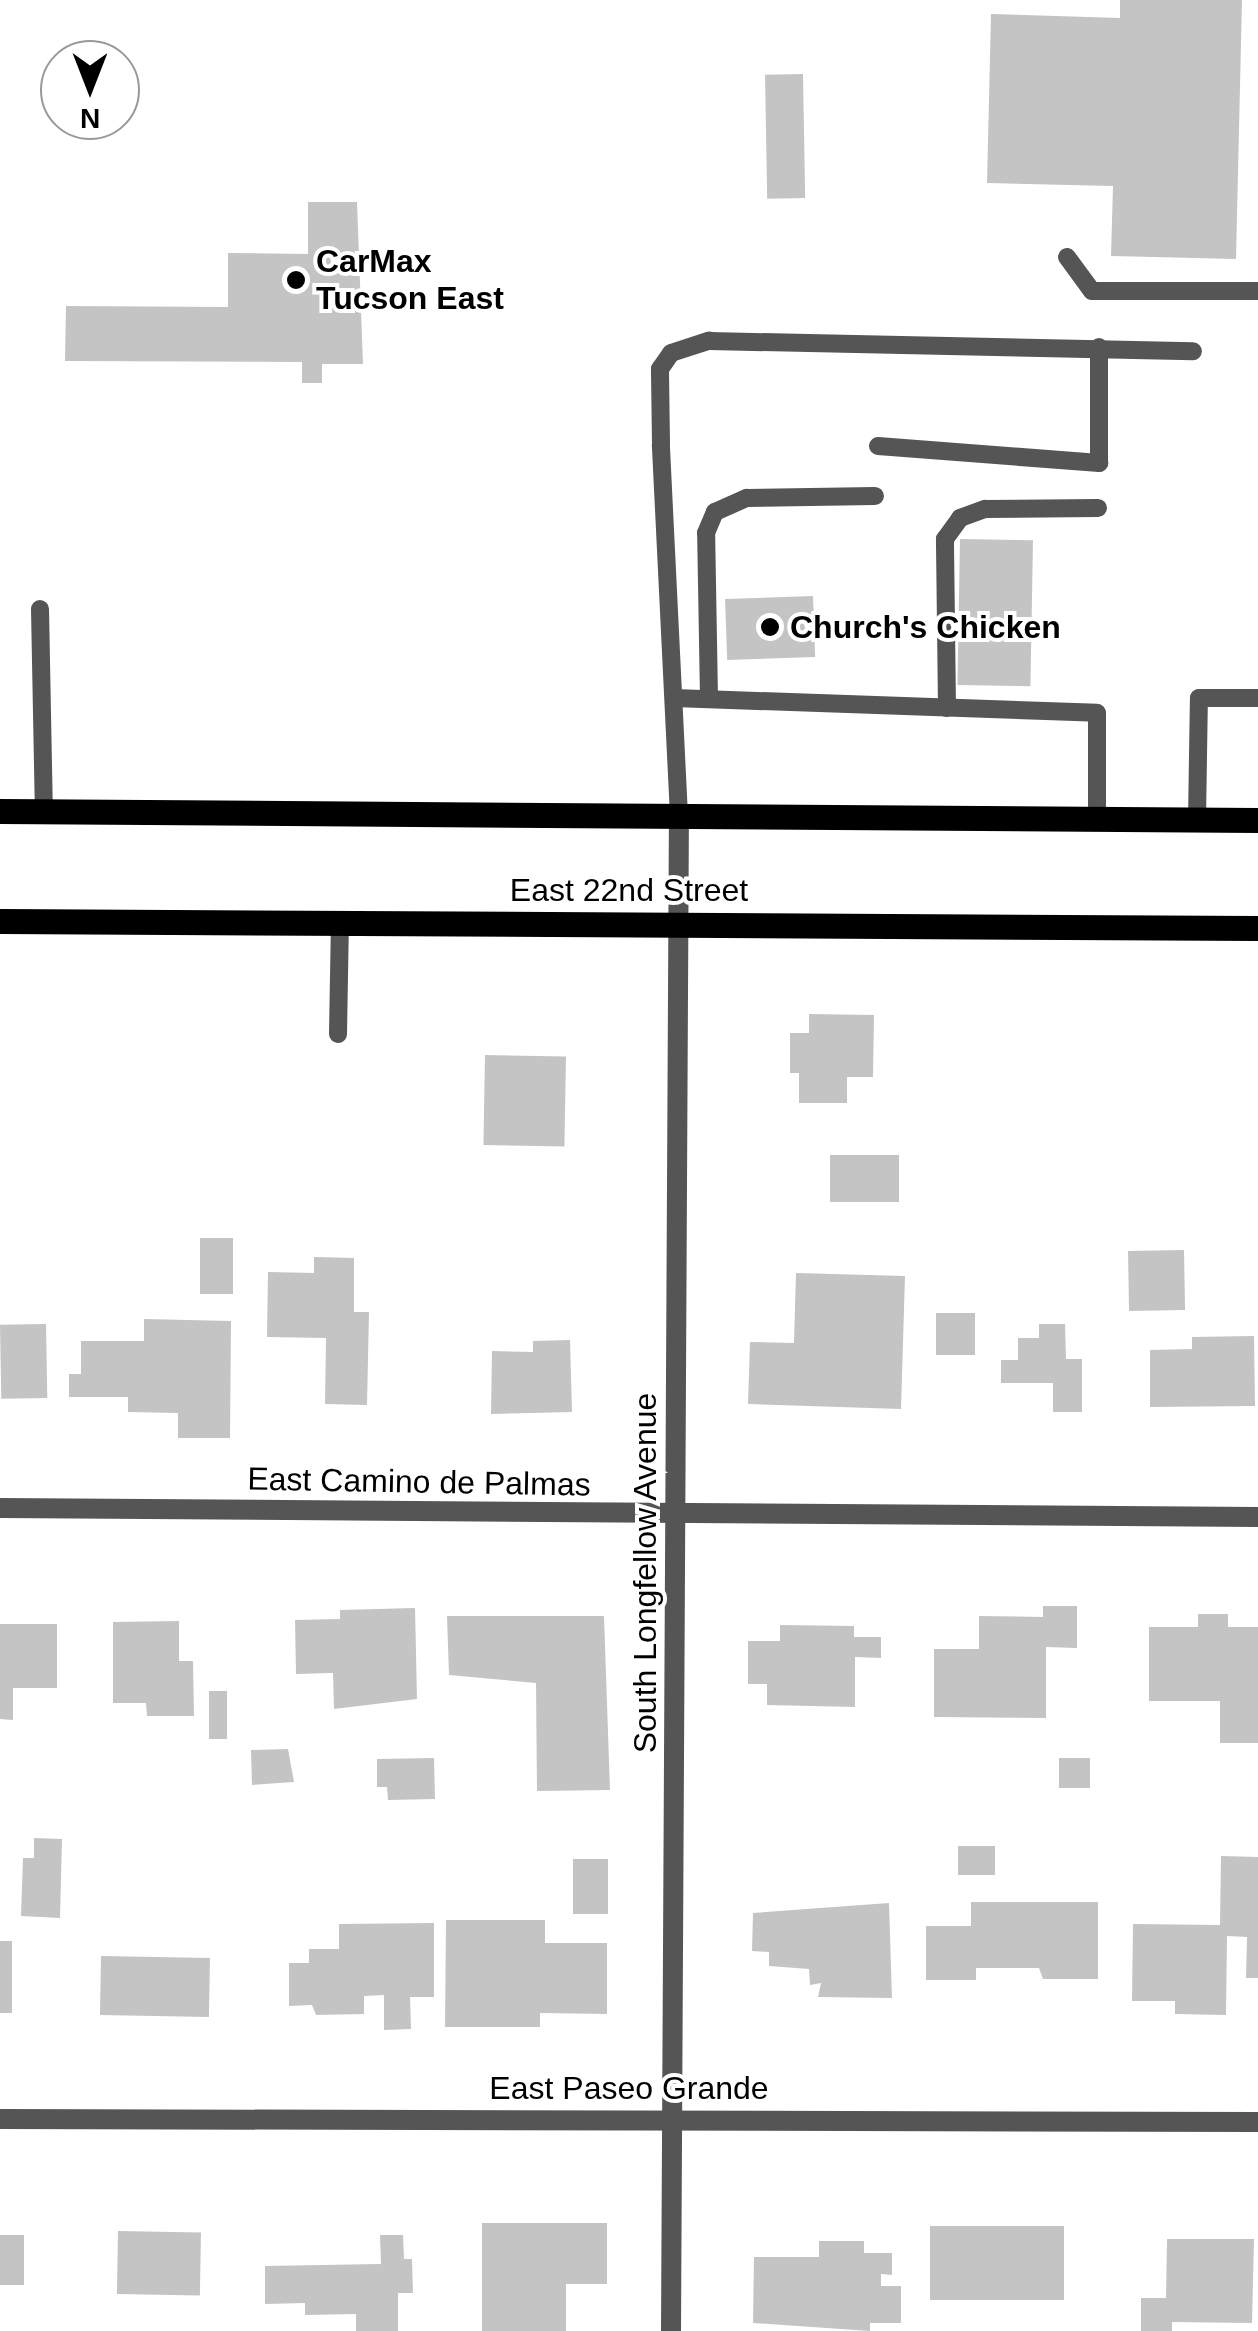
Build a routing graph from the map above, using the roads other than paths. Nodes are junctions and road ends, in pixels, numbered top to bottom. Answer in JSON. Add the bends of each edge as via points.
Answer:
{"nodes":[{"id":1,"x":1067,"y":257,"type":"dead end"},
{"id":2,"x":1258,"y":292,"type":"edge"},
{"id":3,"x":1100,"y":346,"type":"junction"},
{"id":4,"x":1193,"y":351,"type":"dead end"},
{"id":5,"x":878,"y":446,"type":"dead end"},
{"id":6,"x":875,"y":496,"type":"dead end"},
{"id":7,"x":1098,"y":508,"type":"dead end"},
{"id":8,"x":40,"y":610,"type":"dead end"},
{"id":9,"x":674,"y":698,"type":"junction"},
{"id":10,"x":709,"y":698,"type":"junction"},
{"id":11,"x":1258,"y":698,"type":"edge"},
{"id":12,"x":947,"y":708,"type":"junction"},
{"id":13,"x":0,"y":811,"type":"edge"},
{"id":14,"x":44,"y":812,"type":"junction"},
{"id":15,"x":680,"y":816,"type":"junction"},
{"id":16,"x":1096,"y":819,"type":"junction"},
{"id":17,"x":1198,"y":820,"type":"junction"},
{"id":18,"x":1258,"y":820,"type":"edge"},
{"id":19,"x":0,"y":920,"type":"edge"},
{"id":20,"x":340,"y":921,"type":"junction"},
{"id":21,"x":681,"y":922,"type":"junction"},
{"id":22,"x":1258,"y":928,"type":"edge"},
{"id":23,"x":338,"y":1034,"type":"dead end"},
{"id":24,"x":0,"y":1508,"type":"edge"},
{"id":25,"x":676,"y":1514,"type":"junction"},
{"id":26,"x":1258,"y":1517,"type":"edge"},
{"id":27,"x":671,"y":2118,"type":"junction"},
{"id":28,"x":0,"y":2119,"type":"edge"},
{"id":29,"x":1258,"y":2122,"type":"edge"},
{"id":30,"x":671,"y":2331,"type":"edge"}],
"edges":[{"from":1,"to":2,"type":"lane","via":[[1092,291]]},
{"from":3,"to":4,"type":"lane"},
{"from":3,"to":5,"type":"lane","via":[[1099,462]]},
{"from":3,"to":9,"type":"lane","via":[[709,340],[671,353],[660,370],[660,388]]},
{"from":6,"to":10,"type":"lane","via":[[747,498],[716,512],[706,533]]},
{"from":7,"to":12,"type":"lane","via":[[986,509],[960,518],[945,539]]},
{"from":8,"to":14,"type":"lane"},
{"from":9,"to":10,"type":"lane"},
{"from":9,"to":15,"type":"lane"},
{"from":10,"to":12,"type":"lane"},
{"from":11,"to":17,"type":"lane","via":[[1199,698]]},
{"from":12,"to":16,"type":"lane","via":[[1097,713]]},
{"from":13,"to":14,"type":"main road"},
{"from":14,"to":15,"type":"main road"},
{"from":15,"to":16,"type":"main road"},
{"from":15,"to":21,"type":"street","name":"South Longfellow Avenue"},
{"from":16,"to":17,"type":"main road"},
{"from":17,"to":18,"type":"main road"},
{"from":19,"to":20,"type":"main road","name":"East 22nd Street"},
{"from":20,"to":21,"type":"main road","name":"East 22nd Street"},
{"from":20,"to":23,"type":"lane"},
{"from":21,"to":22,"type":"main road","name":"East 22nd Street"},
{"from":21,"to":25,"type":"street","name":"South Longfellow Avenue"},
{"from":24,"to":25,"type":"street","name":"East Camino de Palmas"},
{"from":25,"to":26,"type":"street","name":"East Camino de Palmas"},
{"from":25,"to":27,"type":"street","name":"South Longfellow Avenue"},
{"from":27,"to":28,"type":"street","name":"East Paseo Grande"},
{"from":27,"to":29,"type":"street","name":"East Paseo Grande"},
{"from":27,"to":30,"type":"street","name":"South Longfellow Avenue"}]}
